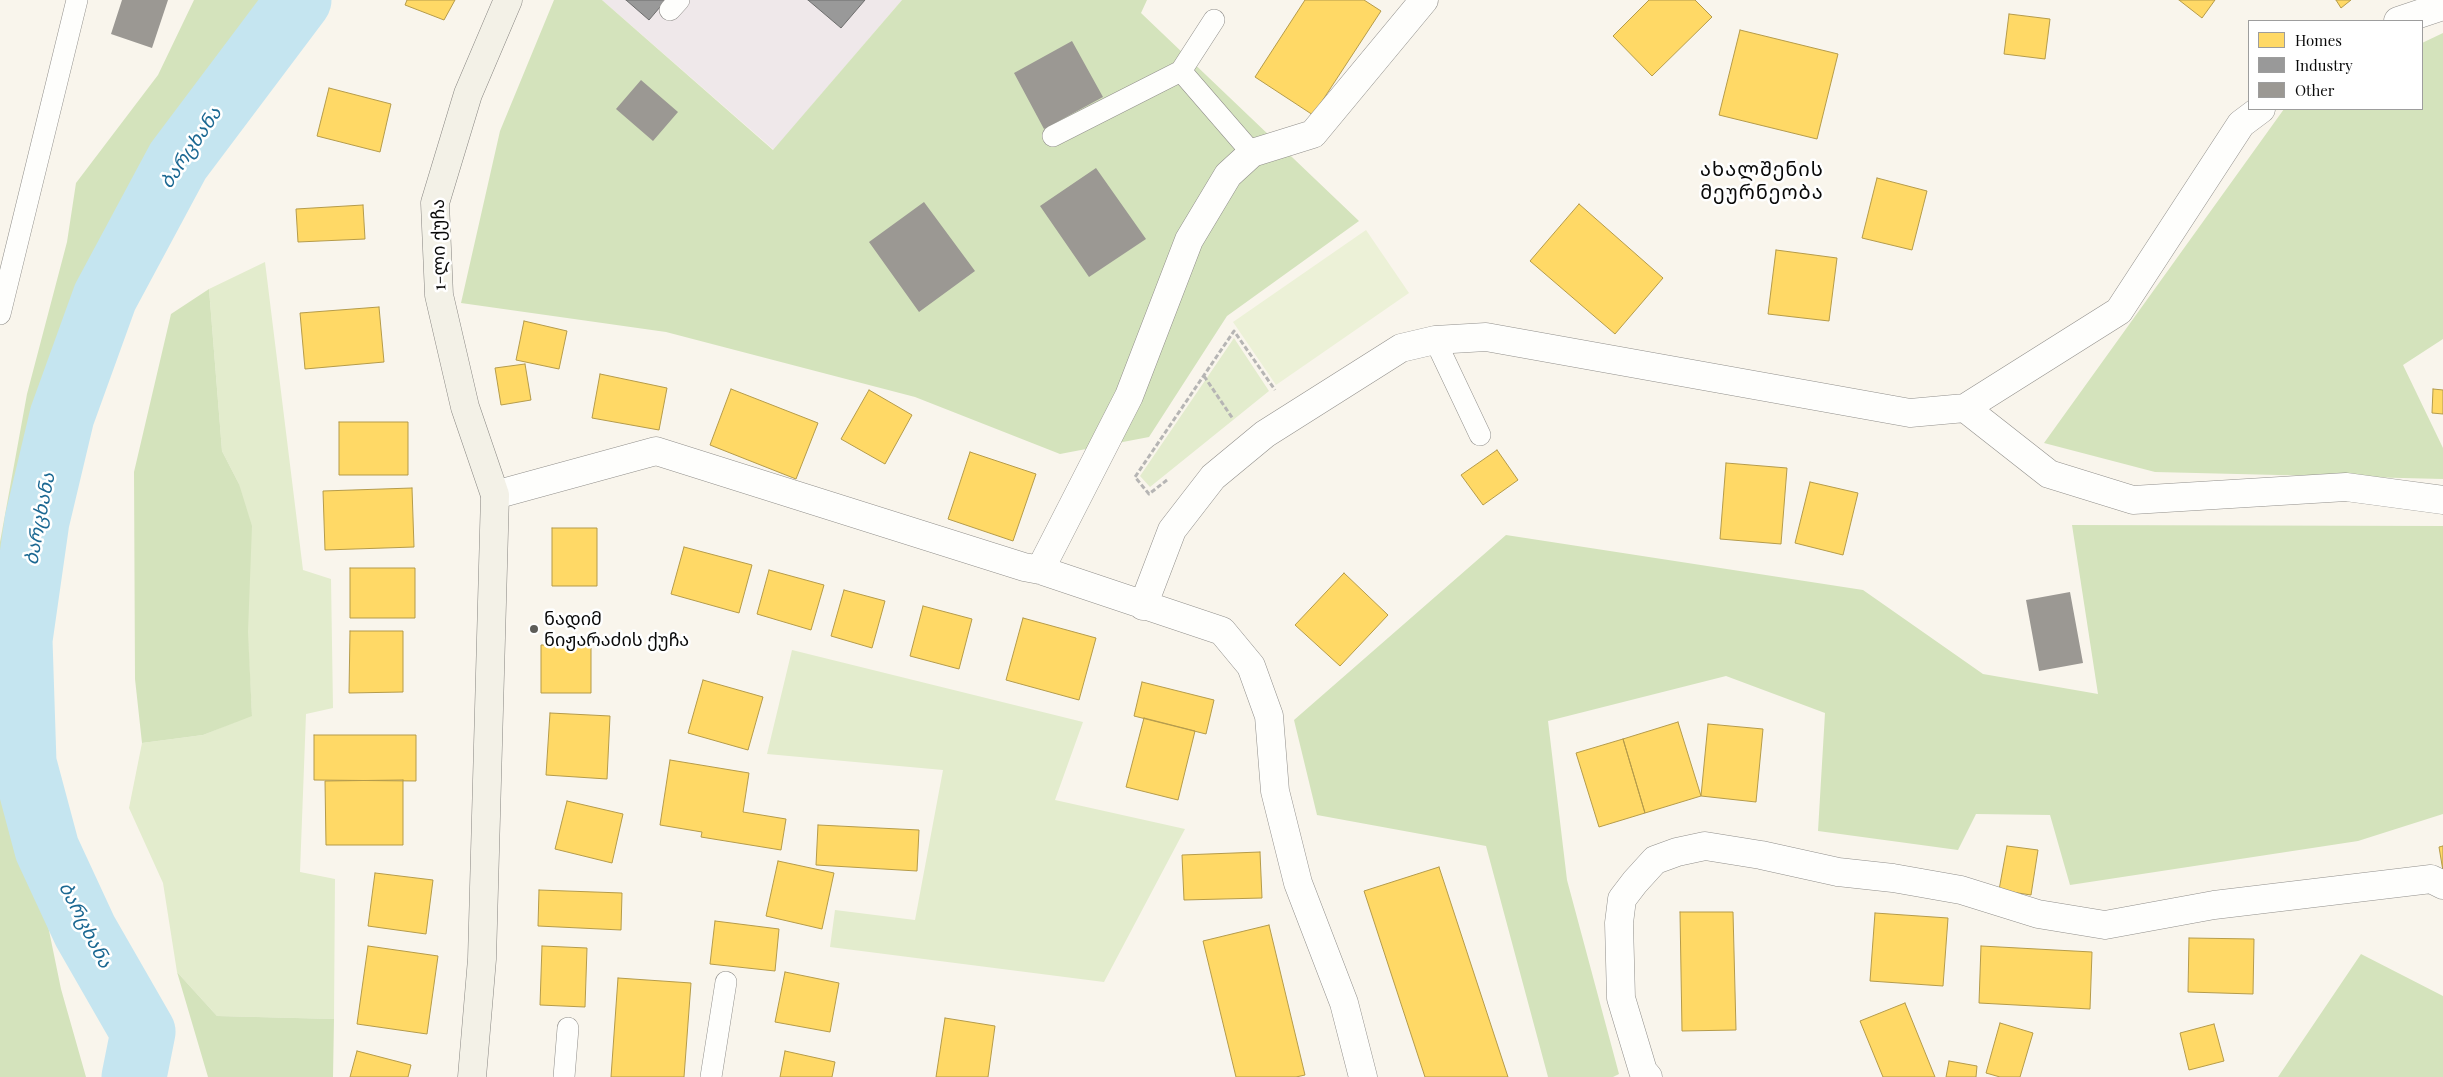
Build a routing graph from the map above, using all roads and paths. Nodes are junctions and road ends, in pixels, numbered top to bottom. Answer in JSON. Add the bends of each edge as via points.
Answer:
{"nodes":[{"id":1,"x":77,"y":0,"type":"edge"},
{"id":2,"x":508,"y":0,"type":"edge"},
{"id":3,"x":1424,"y":0,"type":"edge"},
{"id":4,"x":2443,"y":6,"type":"edge"},
{"id":5,"x":1214,"y":20,"type":"dead end"},
{"id":6,"x":2401,"y":20,"type":"edge"},
{"id":7,"x":1181,"y":72,"type":"junction"},
{"id":8,"x":2260,"y":110,"type":"edge"},
{"id":9,"x":1053,"y":136,"type":"dead end"},
{"id":10,"x":1252,"y":154,"type":"junction"},
{"id":11,"x":0,"y":314,"type":"edge"},
{"id":12,"x":1435,"y":340,"type":"junction"},
{"id":13,"x":1204,"y":376,"type":"junction"},
{"id":14,"x":1278,"y":395,"type":"dead end"},
{"id":15,"x":1965,"y":408,"type":"junction"},
{"id":16,"x":1237,"y":424,"type":"dead end"},
{"id":17,"x":1480,"y":435,"type":"dead end"},
{"id":18,"x":1149,"y":494,"type":"dead end"},
{"id":19,"x":496,"y":495,"type":"junction"},
{"id":20,"x":2443,"y":500,"type":"edge"},
{"id":21,"x":1040,"y":570,"type":"junction"},
{"id":22,"x":1143,"y":606,"type":"junction"},
{"id":23,"x":2443,"y":885,"type":"edge"},
{"id":24,"x":726,"y":982,"type":"dead end"},
{"id":25,"x":568,"y":1028,"type":"dead end"},
{"id":26,"x":472,"y":1077,"type":"edge"},
{"id":27,"x":564,"y":1077,"type":"edge"},
{"id":28,"x":711,"y":1077,"type":"edge"},
{"id":29,"x":1363,"y":1077,"type":"edge"},
{"id":30,"x":1648,"y":1077,"type":"edge"}],
"edges":[{"from":1,"to":11,"type":"lane"},
{"from":2,"to":19,"type":"main road","name":"1-ლი ქუჩა","via":[[468,94],[435,203],[439,295],[465,407]]},
{"from":3,"to":10,"type":"street","via":[[1313,134]]},
{"from":4,"to":6,"type":"street"},
{"from":5,"to":7,"type":"lane"},
{"from":7,"to":9,"type":"lane"},
{"from":7,"to":10,"type":"lane"},
{"from":8,"to":15,"type":"street","via":[[2241,124],[2120,311]]},
{"from":10,"to":21,"type":"street","via":[[1228,175],[1189,240],[1128,396]]},
{"from":12,"to":15,"type":"street","via":[[1486,337],[1910,413]]},
{"from":12,"to":17,"type":"lane"},
{"from":12,"to":22,"type":"street","via":[[1401,348],[1265,434],[1213,477],[1172,530]]},
{"from":13,"to":14,"type":"path","via":[[1234,331]]},
{"from":13,"to":16,"type":"path"},
{"from":13,"to":18,"type":"path","via":[[1135,477]]},
{"from":15,"to":20,"type":"street","via":[[2049,474],[2133,500],[2346,488]]},
{"from":19,"to":21,"type":"street","via":[[656,451]]},
{"from":19,"to":26,"type":"main road","via":[[482,959]]},
{"from":21,"to":22,"type":"street"},
{"from":22,"to":29,"type":"street","via":[[1222,631],[1251,666],[1269,716],[1275,791],[1298,882],[1344,1003]]},
{"from":23,"to":30,"type":"street","via":[[2431,879],[2214,905],[2105,925],[2038,914],[1961,890],[1838,872],[1761,854],[1705,846],[1677,852],[1655,860],[1635,882],[1622,899],[1618,923],[1621,998],[1643,1071]]},
{"from":24,"to":28,"type":"lane"},
{"from":25,"to":27,"type":"lane"}]}
